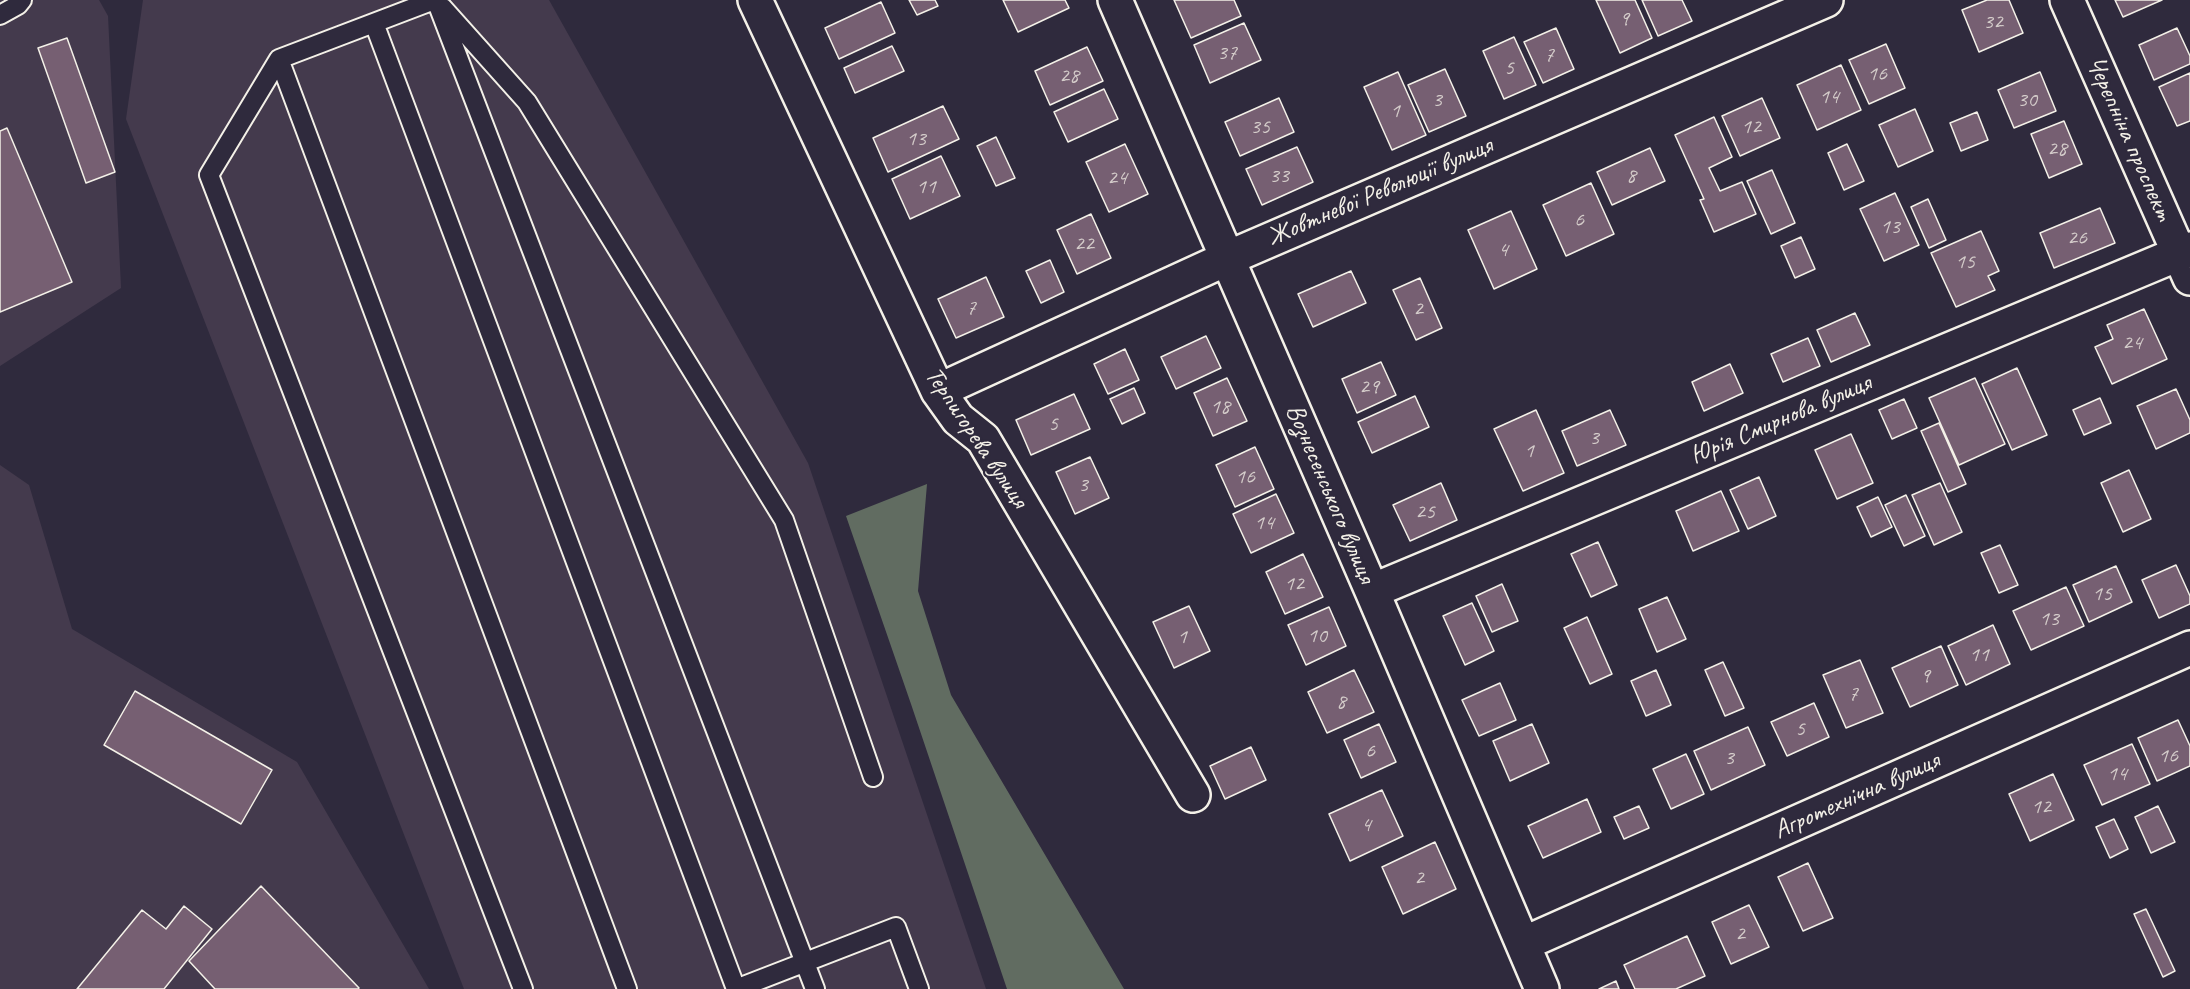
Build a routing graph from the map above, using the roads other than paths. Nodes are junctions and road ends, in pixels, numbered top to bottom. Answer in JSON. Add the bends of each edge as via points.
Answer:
{"nodes":[{"id":1,"x":22,"y":0,"type":"edge"},
{"id":2,"x":435,"y":0,"type":"edge"},
{"id":3,"x":755,"y":0,"type":"edge"},
{"id":4,"x":1115,"y":0,"type":"edge"},
{"id":5,"x":1826,"y":0,"type":"edge"},
{"id":6,"x":2067,"y":0,"type":"edge"},
{"id":7,"x":0,"y":15,"type":"edge"},
{"id":8,"x":374,"y":23,"type":"junction"},
{"id":9,"x":279,"y":59,"type":"junction"},
{"id":10,"x":1228,"y":258,"type":"junction"},
{"id":11,"x":2186,"y":260,"type":"edge"},
{"id":12,"x":938,"y":391,"type":"junction"},
{"id":13,"x":1372,"y":591,"type":"junction"},
{"id":14,"x":2190,"y":648,"type":"edge"},
{"id":15,"x":873,"y":777,"type":"dead end"},
{"id":16,"x":1193,"y":795,"type":"dead end"},
{"id":17,"x":1523,"y":944,"type":"junction"},
{"id":18,"x":805,"y":961,"type":"junction"},
{"id":19,"x":523,"y":989,"type":"edge"},
{"id":20,"x":627,"y":989,"type":"edge"},
{"id":21,"x":736,"y":989,"type":"edge"},
{"id":22,"x":816,"y":989,"type":"edge"},
{"id":23,"x":919,"y":989,"type":"edge"},
{"id":24,"x":1542,"y":989,"type":"edge"}],
"edges":[{"from":1,"to":7,"type":"lane"},
{"from":2,"to":8,"type":"lane"},
{"from":2,"to":15,"type":"lane","via":[[527,102],[784,520]]},
{"from":2,"to":18,"type":"lane"},
{"from":3,"to":12,"type":"street","name":"Терпигорева вулиця"},
{"from":4,"to":10,"type":"street","name":"Вознесенського вулиця"},
{"from":5,"to":10,"type":"street","name":"Жовтневої Революції вулиця"},
{"from":6,"to":11,"type":"street","name":"Черепніна проспект"},
{"from":8,"to":9,"type":"lane"},
{"from":8,"to":21,"type":"lane"},
{"from":9,"to":19,"type":"lane","via":[[209,175]]},
{"from":9,"to":20,"type":"lane"},
{"from":10,"to":12,"type":"street","name":"Жовтневої Революції вулиця"},
{"from":10,"to":13,"type":"street","name":"Вознесенського вулиця"},
{"from":11,"to":13,"type":"street","name":"Юрія Смирнова вулиця"},
{"from":12,"to":16,"type":"street","name":"Терпигорева вулиця","via":[[958,419],[983,439]]},
{"from":13,"to":17,"type":"street","name":"Вознесенського вулиця"},
{"from":14,"to":17,"type":"street","name":"Агротехнічна вулиця"},
{"from":17,"to":24,"type":"street","name":"Вознесенського вулиця"},
{"from":18,"to":21,"type":"lane"},
{"from":18,"to":22,"type":"lane"},
{"from":18,"to":23,"type":"lane","via":[[896,927]]}]}
